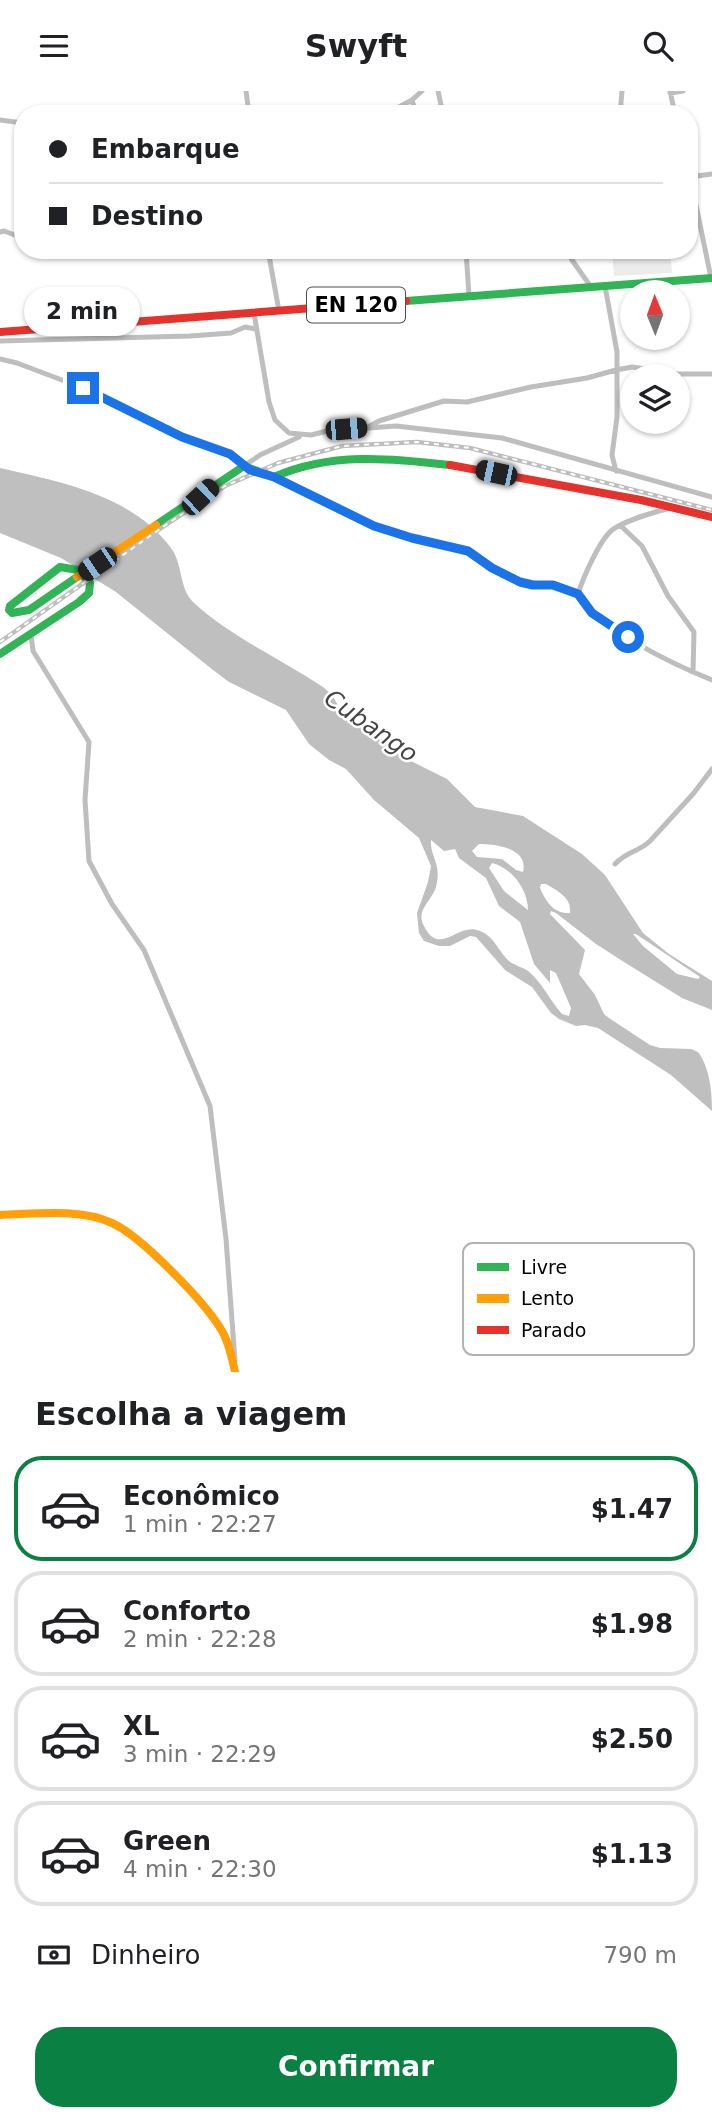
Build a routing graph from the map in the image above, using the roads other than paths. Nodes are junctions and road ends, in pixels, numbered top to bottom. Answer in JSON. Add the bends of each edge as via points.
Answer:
{"nodes":[{"id":1,"x":422,"y":91,"type":"edge"},
{"id":2,"x":683,"y":91,"type":"edge"},
{"id":3,"x":670,"y":92,"type":"edge"},
{"id":4,"x":412,"y":100,"type":"junction"},
{"id":5,"x":402,"y":105,"type":"edge"},
{"id":6,"x":413,"y":105,"type":"edge"},
{"id":7,"x":698,"y":215,"type":"edge"},
{"id":8,"x":270,"y":259,"type":"edge"},
{"id":9,"x":466,"y":259,"type":"edge"},
{"id":10,"x":571,"y":259,"type":"edge"},
{"id":11,"x":711,"y":278,"type":"edge"},
{"id":12,"x":605,"y":286,"type":"junction"},
{"id":13,"x":591,"y":287,"type":"junction"},
{"id":14,"x":468,"y":296,"type":"junction"},
{"id":15,"x":279,"y":311,"type":"junction"},
{"id":16,"x":254,"y":313,"type":"junction"},
{"id":17,"x":256,"y":329,"type":"junction"},
{"id":18,"x":0,"y":332,"type":"edge"},
{"id":19,"x":0,"y":341,"type":"edge"},
{"id":20,"x":0,"y":359,"type":"edge"},
{"id":21,"x":616,"y":370,"type":"junction"},
{"id":22,"x":712,"y":374,"type":"edge"},
{"id":23,"x":366,"y":428,"type":"junction"},
{"id":24,"x":302,"y":435,"type":"junction"},
{"id":25,"x":244,"y":466,"type":"junction"},
{"id":26,"x":616,"y":471,"type":"junction"},
{"id":27,"x":274,"y":477,"type":"junction"},
{"id":28,"x":712,"y":496,"type":"edge"},
{"id":29,"x":671,"y":507,"type":"junction"},
{"id":30,"x":712,"y":517,"type":"edge"},
{"id":31,"x":621,"y":526,"type":"junction"},
{"id":32,"x":578,"y":594,"type":"junction"},
{"id":33,"x":31,"y":635,"type":"junction"},
{"id":34,"x":0,"y":654,"type":"edge"},
{"id":35,"x":693,"y":672,"type":"junction"},
{"id":36,"x":712,"y":680,"type":"edge"},
{"id":37,"x":712,"y":769,"type":"edge"},
{"id":38,"x":615,"y":864,"type":"dead end"},
{"id":39,"x":0,"y":1215,"type":"edge"},
{"id":40,"x":235,"y":1371,"type":"edge"}],
"edges":[{"from":1,"to":4,"type":"street"},
{"from":2,"to":3,"type":"street"},
{"from":4,"to":5,"type":"street"},
{"from":4,"to":6,"type":"street"},
{"from":7,"to":11,"type":"street"},
{"from":8,"to":15,"type":"street"},
{"from":9,"to":14,"type":"street"},
{"from":10,"to":13,"type":"street"},
{"from":11,"to":12,"type":"main road","number":"EN 120"},
{"from":12,"to":13,"type":"main road","number":"EN 120"},
{"from":12,"to":21,"type":"street"},
{"from":13,"to":14,"type":"main road","number":"EN 120"},
{"from":14,"to":15,"type":"main road","number":"EN 120"},
{"from":15,"to":16,"type":"main road","number":"EN 120"},
{"from":16,"to":17,"type":"street"},
{"from":16,"to":18,"type":"main road","number":"EN 120"},
{"from":17,"to":19,"type":"street","via":[[190,336]]},
{"from":17,"to":24,"type":"street","via":[[271,412],[283,429]]},
{"from":20,"to":25,"type":"street","via":[[83,388],[182,437],[230,454]]},
{"from":21,"to":22,"type":"street","via":[[632,367]]},
{"from":21,"to":23,"type":"street","via":[[467,402],[444,401]]},
{"from":21,"to":26,"type":"street","via":[[612,455]]},
{"from":23,"to":24,"type":"street"},
{"from":23,"to":26,"type":"street","via":[[396,426],[502,438]]},
{"from":24,"to":25,"type":"street"},
{"from":25,"to":27,"type":"main road"},
{"from":25,"to":33,"type":"main road","bridge":true,"via":[[156,525],[77,577],[23,613],[11,613],[10,606],[60,567],[76,568],[88,580],[86,596]]},
{"from":26,"to":28,"type":"street"},
{"from":27,"to":29,"type":"main road","via":[[314,462],[400,459],[468,467]]},
{"from":27,"to":32,"type":"street","via":[[374,526],[468,551],[520,582],[553,585]]},
{"from":29,"to":30,"type":"main road"},
{"from":29,"to":31,"type":"street"},
{"from":31,"to":32,"type":"street","via":[[611,531],[592,559]]},
{"from":31,"to":35,"type":"street","via":[[642,546],[668,596],[694,632]]},
{"from":32,"to":35,"type":"street","via":[[602,621]]},
{"from":33,"to":34,"type":"main road"},
{"from":33,"to":40,"type":"street","via":[[33,651],[89,742],[85,800],[89,861],[144,950],[210,1106]]},
{"from":35,"to":36,"type":"street"},
{"from":37,"to":38,"type":"street","via":[[647,845],[628,852]]},
{"from":39,"to":40,"type":"main road","via":[[91,1218],[125,1231],[192,1295],[222,1331]]}]}
